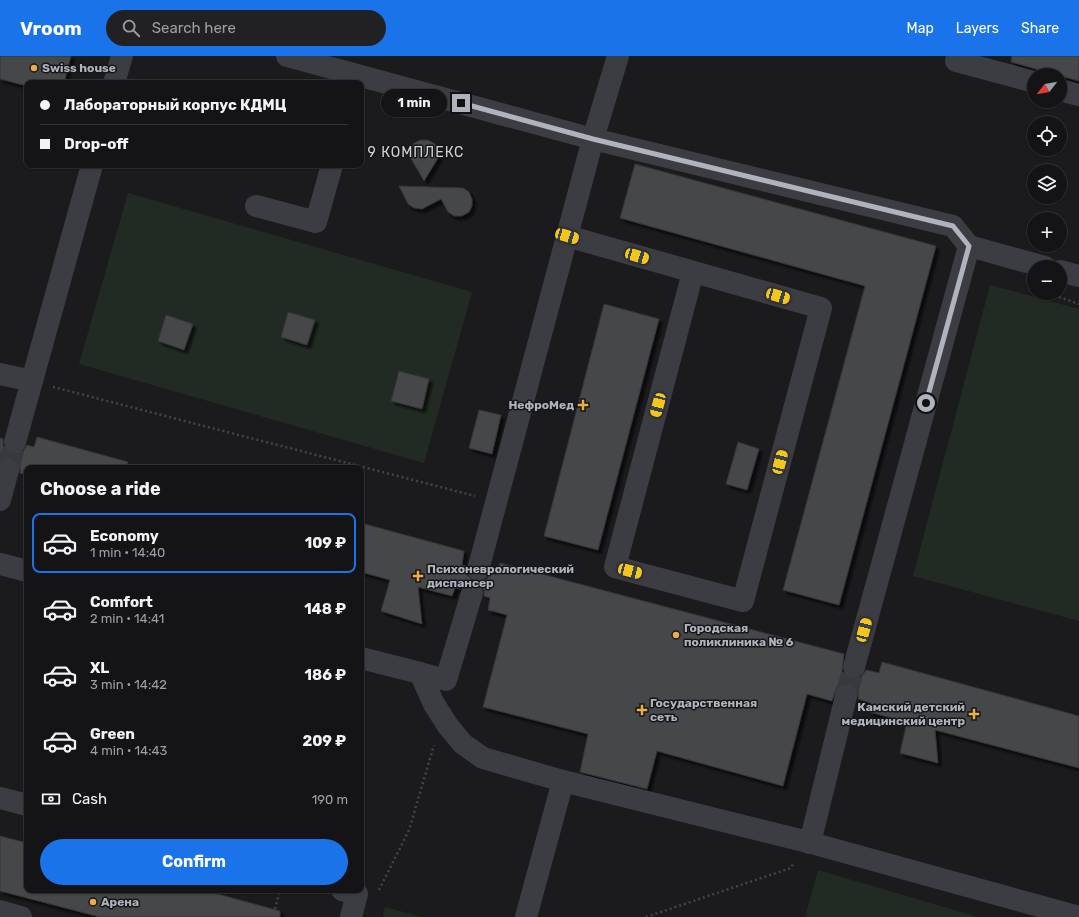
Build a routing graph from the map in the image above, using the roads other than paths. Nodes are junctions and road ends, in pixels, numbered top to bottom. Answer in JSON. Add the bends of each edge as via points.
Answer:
{"nodes":[{"id":1,"x":122,"y":56,"type":"edge"},
{"id":2,"x":287,"y":56,"type":"edge"},
{"id":3,"x":618,"y":56,"type":"edge"},
{"id":4,"x":958,"y":56,"type":"edge"},
{"id":5,"x":357,"y":79,"type":"edge"},
{"id":6,"x":115,"y":80,"type":"edge"},
{"id":7,"x":1027,"y":80,"type":"edge"},
{"id":8,"x":364,"y":81,"type":"edge"},
{"id":9,"x":1067,"y":92,"type":"edge"},
{"id":10,"x":1079,"y":95,"type":"edge"},
{"id":11,"x":593,"y":139,"type":"junction"},
{"id":12,"x":91,"y":168,"type":"edge"},
{"id":13,"x":331,"y":168,"type":"edge"},
{"id":14,"x":256,"y":206,"type":"dead end"},
{"id":15,"x":567,"y":236,"type":"junction"},
{"id":16,"x":969,"y":246,"type":"junction"},
{"id":17,"x":1027,"y":262,"type":"edge"},
{"id":18,"x":693,"y":272,"type":"junction"},
{"id":19,"x":1067,"y":273,"type":"edge"},
{"id":20,"x":1079,"y":276,"type":"edge"},
{"id":21,"x":0,"y":374,"type":"edge"},
{"id":22,"x":32,"y":382,"type":"junction"},
{"id":23,"x":15,"y":442,"type":"tunnel mouth"},
{"id":24,"x":8,"y":470,"type":"tunnel mouth"},
{"id":25,"x":0,"y":500,"type":"edge"},
{"id":26,"x":0,"y":564,"type":"edge"},
{"id":27,"x":24,"y":570,"type":"edge"},
{"id":28,"x":478,"y":570,"type":"dead end"},
{"id":29,"x":472,"y":592,"type":"dead end"},
{"id":30,"x":364,"y":659,"type":"edge"},
{"id":31,"x":854,"y":667,"type":"tunnel mouth"},
{"id":32,"x":420,"y":673,"type":"junction"},
{"id":33,"x":846,"y":696,"type":"tunnel mouth"},
{"id":34,"x":563,"y":781,"type":"junction"},
{"id":35,"x":0,"y":798,"type":"edge"},
{"id":36,"x":24,"y":804,"type":"edge"},
{"id":37,"x":807,"y":842,"type":"junction"},
{"id":38,"x":353,"y":893,"type":"edge"},
{"id":39,"x":0,"y":911,"type":"edge"},
{"id":40,"x":21,"y":917,"type":"edge"},
{"id":41,"x":351,"y":917,"type":"edge"},
{"id":42,"x":526,"y":917,"type":"edge"},
{"id":43,"x":1079,"y":917,"type":"edge"}],
"edges":[{"from":1,"to":6,"type":"lane"},
{"from":2,"to":5,"type":"lane"},
{"from":3,"to":11,"type":"lane"},
{"from":4,"to":7,"type":"lane","via":[[956,61]]},
{"from":8,"to":11,"type":"lane"},
{"from":9,"to":10,"type":"lane"},
{"from":11,"to":15,"type":"lane"},
{"from":11,"to":16,"type":"lane","via":[[953,226]]},
{"from":12,"to":22,"type":"lane"},
{"from":13,"to":14,"type":"lane","via":[[316,222]]},
{"from":15,"to":18,"type":"lane"},
{"from":15,"to":28,"type":"lane"},
{"from":16,"to":17,"type":"lane"},
{"from":16,"to":31,"type":"lane"},
{"from":18,"to":18,"type":"lane","via":[[821,308],[743,601],[615,567]]},
{"from":19,"to":20,"type":"lane"},
{"from":21,"to":22,"type":"lane"},
{"from":22,"to":23,"type":"lane"},
{"from":24,"to":25,"type":"lane"},
{"from":26,"to":27,"type":"lane"},
{"from":29,"to":32,"type":"lane","via":[[446,680]]},
{"from":30,"to":32,"type":"lane"},
{"from":32,"to":34,"type":"lane","via":[[434,704],[463,744],[483,758]]},
{"from":33,"to":37,"type":"lane"},
{"from":34,"to":37,"type":"lane"},
{"from":34,"to":42,"type":"lane"},
{"from":35,"to":36,"type":"lane"},
{"from":37,"to":43,"type":"lane"},
{"from":38,"to":41,"type":"lane","via":[[357,894]]},
{"from":39,"to":40,"type":"lane"}]}
